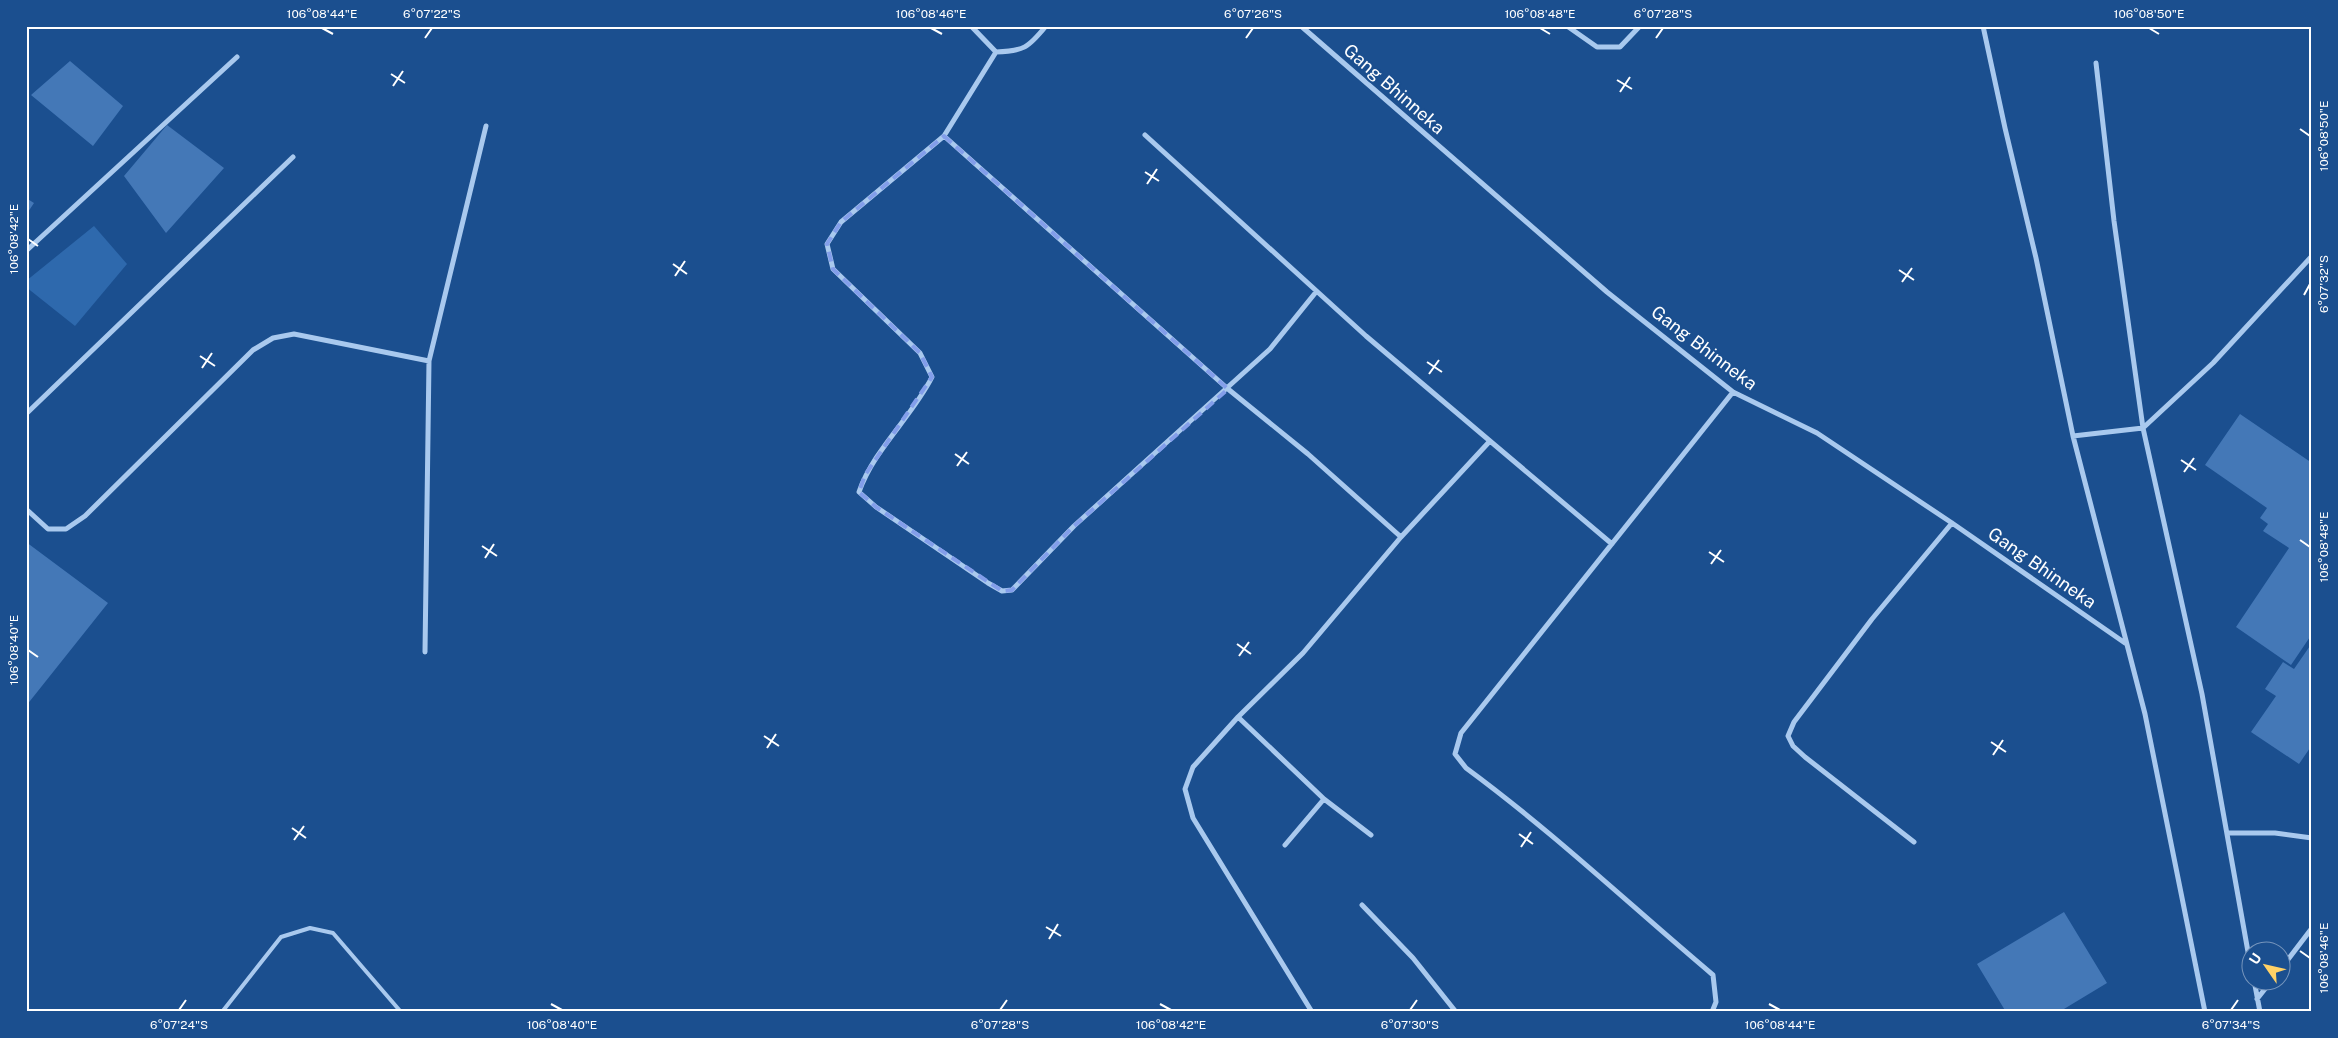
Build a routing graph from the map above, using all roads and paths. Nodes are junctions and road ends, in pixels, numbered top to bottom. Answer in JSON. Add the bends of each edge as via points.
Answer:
{"nodes":[{"id":1,"x":971,"y":26,"type":"edge"},
{"id":2,"x":1046,"y":26,"type":"edge"},
{"id":3,"x":1301,"y":26,"type":"edge"},
{"id":4,"x":1567,"y":26,"type":"edge"},
{"id":5,"x":1640,"y":26,"type":"edge"},
{"id":6,"x":1983,"y":26,"type":"edge"},
{"id":7,"x":996,"y":52,"type":"junction"},
{"id":8,"x":237,"y":57,"type":"dead end"},
{"id":9,"x":2096,"y":63,"type":"dead end"},
{"id":10,"x":486,"y":126,"type":"dead end"},
{"id":11,"x":1144,"y":134,"type":"dead end"},
{"id":12,"x":944,"y":136,"type":"junction"},
{"id":13,"x":293,"y":157,"type":"dead end"},
{"id":14,"x":26,"y":251,"type":"edge"},
{"id":15,"x":2312,"y":256,"type":"edge"},
{"id":16,"x":1316,"y":292,"type":"junction"},
{"id":17,"x":429,"y":361,"type":"junction"},
{"id":18,"x":1228,"y":389,"type":"junction"},
{"id":19,"x":1733,"y":392,"type":"junction"},
{"id":20,"x":26,"y":414,"type":"edge"},
{"id":21,"x":2143,"y":428,"type":"junction"},
{"id":22,"x":2073,"y":436,"type":"junction"},
{"id":23,"x":1490,"y":442,"type":"junction"},
{"id":24,"x":26,"y":509,"type":"edge"},
{"id":25,"x":1952,"y":523,"type":"junction"},
{"id":26,"x":1401,"y":536,"type":"junction"},
{"id":27,"x":1612,"y":544,"type":"junction"},
{"id":28,"x":2125,"y":644,"type":"junction"},
{"id":29,"x":425,"y":652,"type":"dead end"},
{"id":30,"x":1238,"y":717,"type":"junction"},
{"id":31,"x":1324,"y":799,"type":"junction"},
{"id":32,"x":2227,"y":833,"type":"junction"},
{"id":33,"x":1371,"y":835,"type":"dead end"},
{"id":34,"x":2312,"y":838,"type":"edge"},
{"id":35,"x":1914,"y":842,"type":"dead end"},
{"id":36,"x":1285,"y":845,"type":"dead end"},
{"id":37,"x":1362,"y":905,"type":"dead end"},
{"id":38,"x":2312,"y":928,"type":"edge"},
{"id":39,"x":2246,"y":940,"type":"edge"},
{"id":40,"x":2290,"y":957,"type":"edge"},
{"id":41,"x":2256,"y":990,"type":"edge"},
{"id":42,"x":2264,"y":990,"type":"edge"},
{"id":43,"x":2257,"y":1000,"type":"junction"},
{"id":44,"x":222,"y":1012,"type":"edge"},
{"id":45,"x":401,"y":1012,"type":"edge"},
{"id":46,"x":1312,"y":1012,"type":"edge"},
{"id":47,"x":1456,"y":1012,"type":"edge"},
{"id":48,"x":1712,"y":1012,"type":"edge"},
{"id":49,"x":2205,"y":1012,"type":"edge"},
{"id":50,"x":2260,"y":1012,"type":"edge"}],
"edges":[{"from":1,"to":7,"type":"street"},
{"from":2,"to":7,"type":"street","via":[[1037,38],[1019,51]]},
{"from":3,"to":19,"type":"street","name":"Gang Bhinneka","via":[[1606,292]]},
{"from":4,"to":5,"type":"street","via":[[1597,47],[1620,47]]},
{"from":6,"to":22,"type":"street"},
{"from":7,"to":12,"type":"street"},
{"from":8,"to":14,"type":"street"},
{"from":9,"to":21,"type":"street"},
{"from":10,"to":17,"type":"street"},
{"from":11,"to":16,"type":"street"},
{"from":12,"to":18,"type":"street"},
{"from":12,"to":18,"type":"street","via":[[841,222],[827,244],[833,269],[920,354],[932,377],[924,394],[865,475],[859,492],[988,583],[1002,591],[1012,590],[1074,526]]},
{"from":13,"to":20,"type":"street"},
{"from":15,"to":21,"type":"street","via":[[2213,363]]},
{"from":16,"to":18,"type":"street","via":[[1270,349]]},
{"from":16,"to":23,"type":"street"},
{"from":17,"to":24,"type":"street","via":[[294,334],[273,338],[252,350],[85,516],[66,529],[48,529]]},
{"from":17,"to":29,"type":"street"},
{"from":18,"to":26,"type":"street"},
{"from":19,"to":25,"type":"street","name":"Gang Bhinneka","via":[[1817,433]]},
{"from":19,"to":27,"type":"street"},
{"from":21,"to":22,"type":"street"},
{"from":21,"to":32,"type":"street","via":[[2202,694]]},
{"from":22,"to":28,"type":"street"},
{"from":23,"to":26,"type":"street"},
{"from":23,"to":27,"type":"street"},
{"from":25,"to":28,"type":"street","name":"Gang Bhinneka"},
{"from":25,"to":35,"type":"street","via":[[1872,619],[1794,722],[1788,736],[1805,757]]},
{"from":26,"to":30,"type":"street","via":[[1303,653]]},
{"from":27,"to":48,"type":"street","via":[[1461,734],[1455,754],[1466,768],[1570,850],[1713,975],[1716,1002]]},
{"from":28,"to":49,"type":"street","via":[[2145,714]]},
{"from":30,"to":31,"type":"street"},
{"from":30,"to":46,"type":"street","via":[[1193,767],[1184,789],[1193,818]]},
{"from":31,"to":33,"type":"street"},
{"from":31,"to":36,"type":"street"},
{"from":32,"to":34,"type":"street","via":[[2275,833]]},
{"from":32,"to":39,"type":"street"},
{"from":37,"to":47,"type":"street","via":[[1413,958]]},
{"from":38,"to":40,"type":"street"},
{"from":41,"to":43,"type":"street"},
{"from":42,"to":43,"type":"street"},
{"from":43,"to":50,"type":"street"},
{"from":44,"to":45,"type":"lane","via":[[281,937],[310,928],[333,933]]}]}
